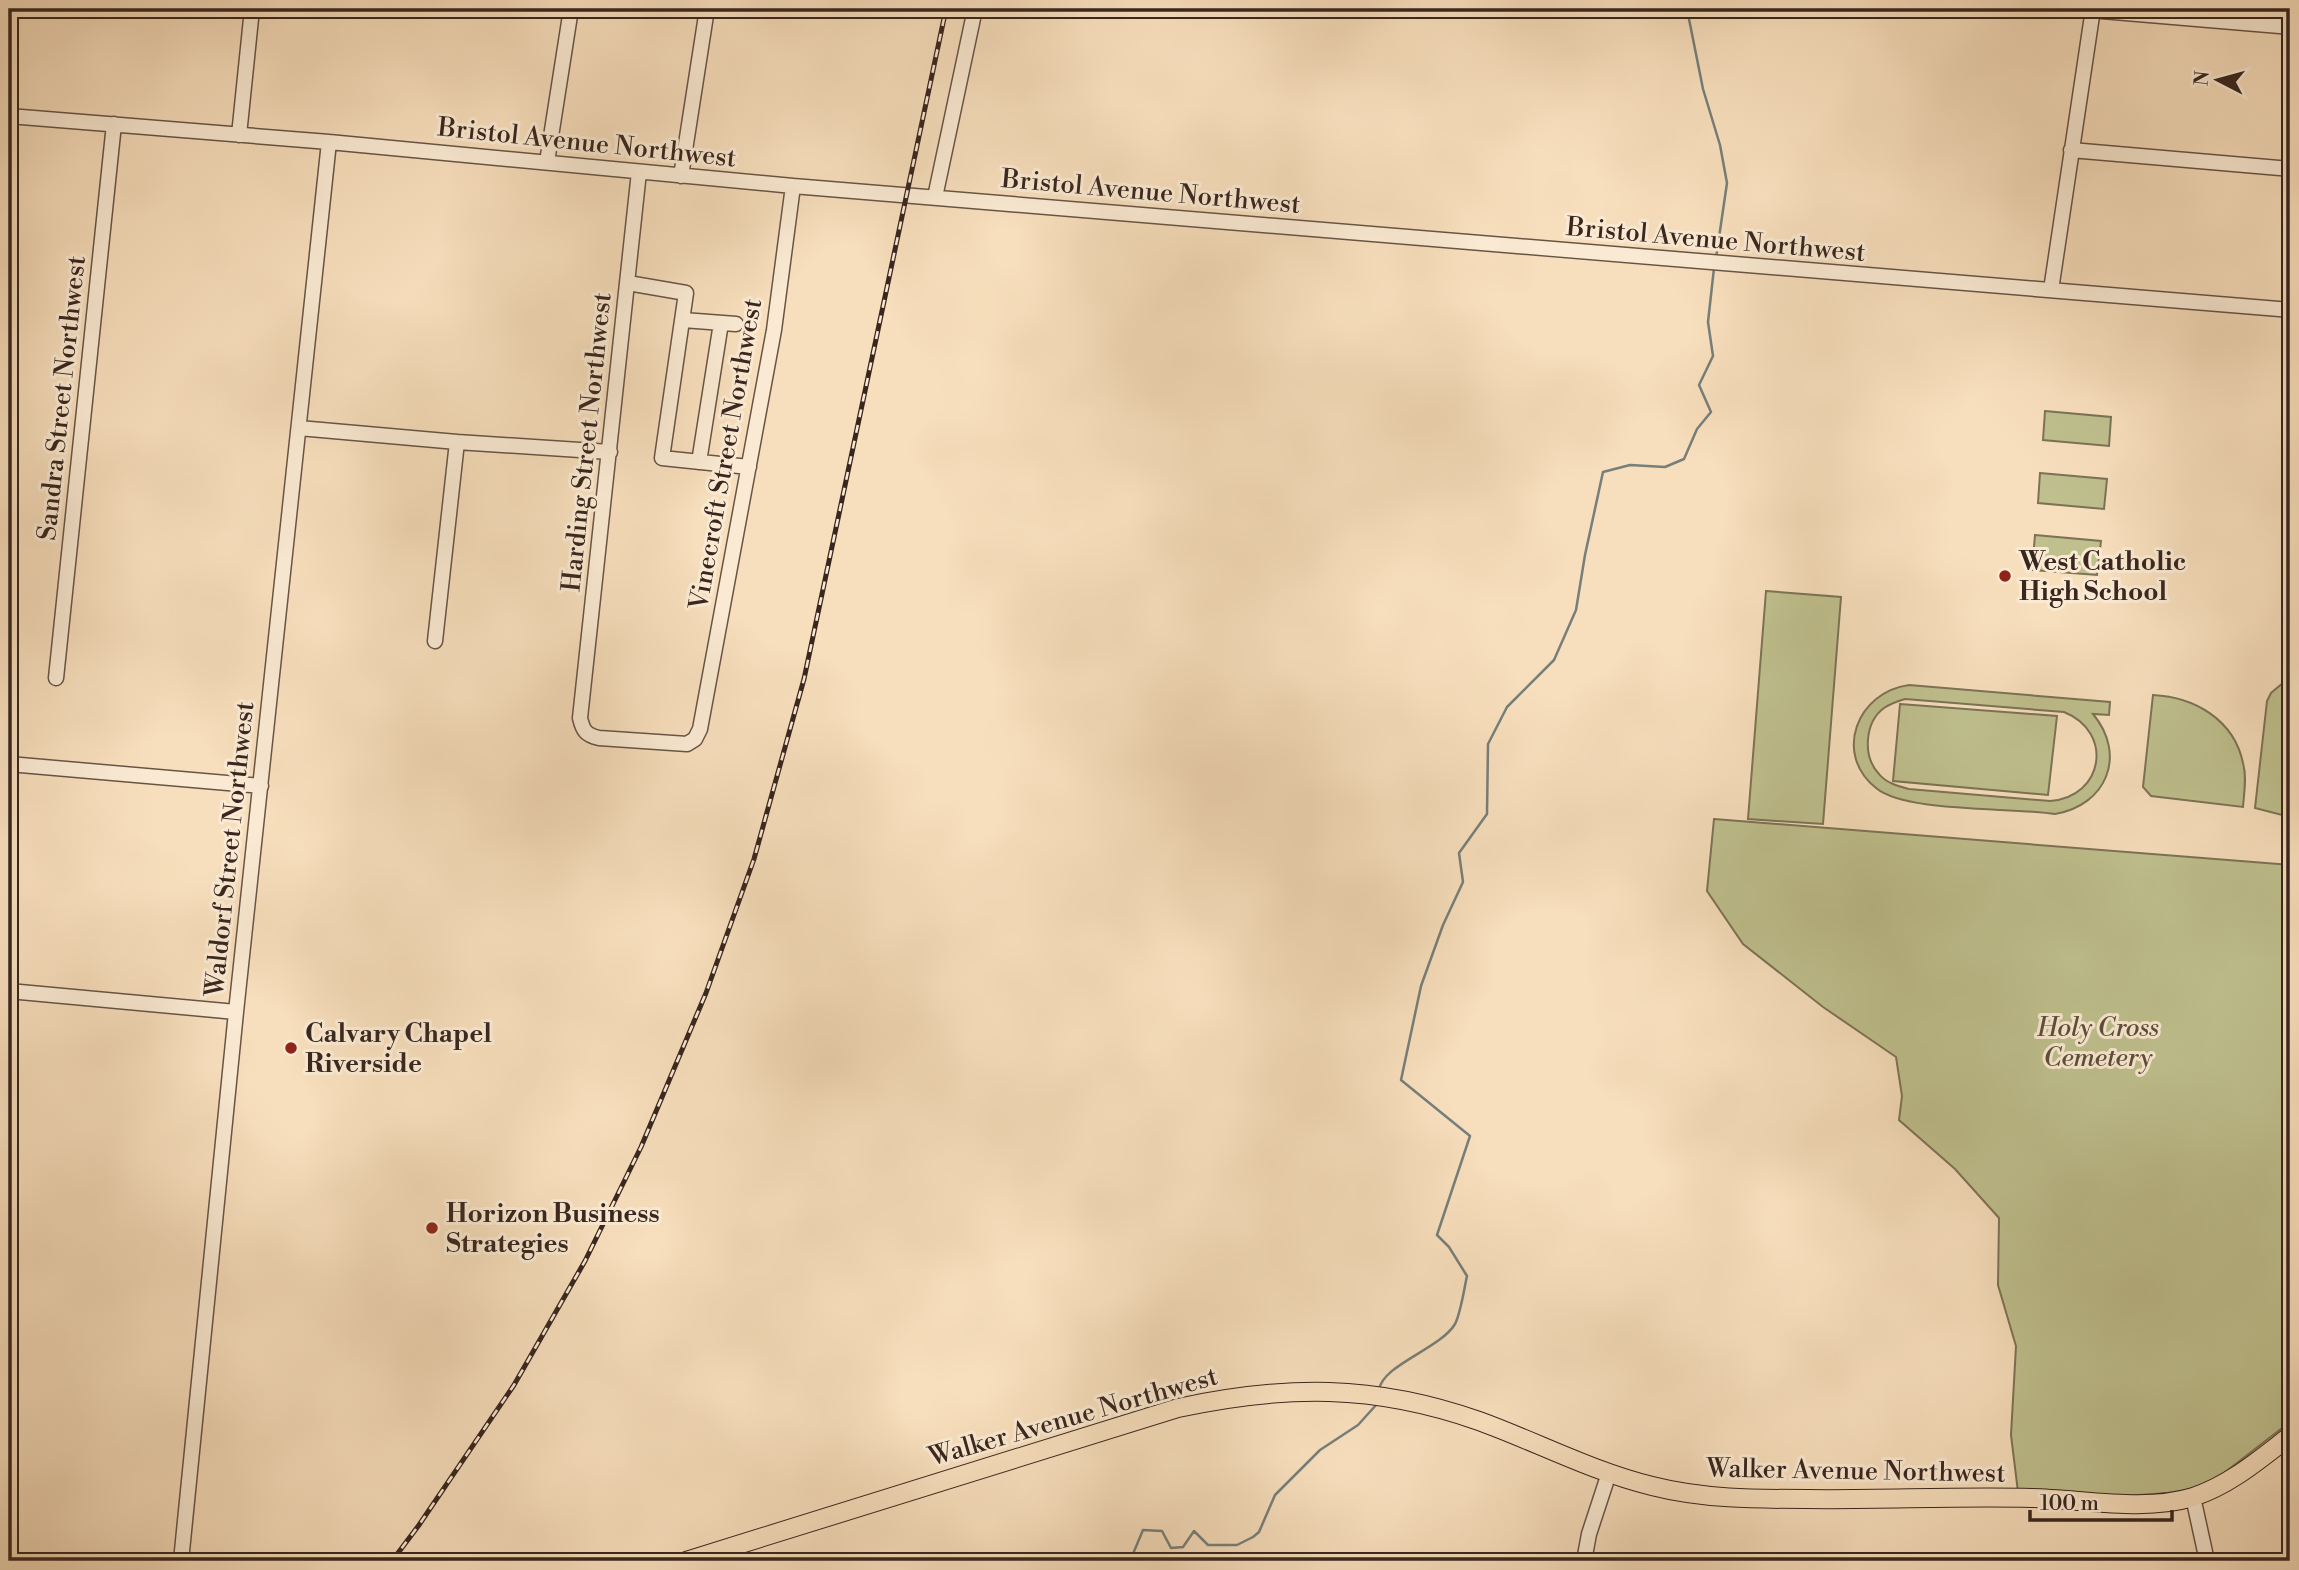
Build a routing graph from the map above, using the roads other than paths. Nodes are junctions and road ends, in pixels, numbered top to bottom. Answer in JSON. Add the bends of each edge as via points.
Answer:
{"nodes":[{"id":1,"x":252,"y":9,"type":"edge"},
{"id":2,"x":571,"y":9,"type":"edge"},
{"id":3,"x":707,"y":9,"type":"edge"},
{"id":4,"x":975,"y":9,"type":"edge"},
{"id":5,"x":2088,"y":9,"type":"edge"},
{"id":6,"x":2290,"y":27,"type":"edge"},
{"id":7,"x":9,"y":116,"type":"edge"},
{"id":8,"x":114,"y":124,"type":"junction"},
{"id":9,"x":239,"y":135,"type":"junction"},
{"id":10,"x":330,"y":142,"type":"junction"},
{"id":11,"x":2071,"y":150,"type":"junction"},
{"id":12,"x":547,"y":162,"type":"junction"},
{"id":13,"x":2290,"y":169,"type":"edge"},
{"id":14,"x":639,"y":172,"type":"junction"},
{"id":15,"x":681,"y":176,"type":"junction"},
{"id":16,"x":793,"y":186,"type":"junction"},
{"id":17,"x":935,"y":197,"type":"junction"},
{"id":18,"x":628,"y":283,"type":"junction"},
{"id":19,"x":2052,"y":290,"type":"junction"},
{"id":20,"x":2290,"y":310,"type":"edge"},
{"id":21,"x":682,"y":320,"type":"junction"},
{"id":22,"x":720,"y":323,"type":"junction"},
{"id":23,"x":736,"y":324,"type":"dead end"},
{"id":24,"x":299,"y":428,"type":"junction"},
{"id":25,"x":457,"y":442,"type":"junction"},
{"id":26,"x":610,"y":452,"type":"junction"},
{"id":27,"x":699,"y":462,"type":"junction"},
{"id":28,"x":749,"y":467,"type":"junction"},
{"id":29,"x":435,"y":640,"type":"dead end"},
{"id":30,"x":56,"y":678,"type":"dead end"},
{"id":31,"x":699,"y":729,"type":"joint"},
{"id":32,"x":9,"y":764,"type":"edge"},
{"id":33,"x":261,"y":786,"type":"junction"},
{"id":34,"x":9,"y":991,"type":"edge"},
{"id":35,"x":236,"y":1012,"type":"junction"},
{"id":36,"x":2290,"y":1436,"type":"edge"},
{"id":37,"x":1609,"y":1473,"type":"junction"},
{"id":38,"x":2193,"y":1497,"type":"junction"},
{"id":39,"x":181,"y":1561,"type":"edge"},
{"id":40,"x":687,"y":1561,"type":"edge"},
{"id":41,"x":1584,"y":1561,"type":"edge"},
{"id":42,"x":2207,"y":1561,"type":"edge"}],
"edges":[{"from":1,"to":9,"type":"street"},
{"from":2,"to":12,"type":"street"},
{"from":3,"to":15,"type":"street"},
{"from":4,"to":17,"type":"street"},
{"from":5,"to":6,"type":"street"},
{"from":5,"to":11,"type":"street"},
{"from":7,"to":8,"type":"street","name":"Bristol Avenue Northwest"},
{"from":8,"to":9,"type":"street","name":"Bristol Avenue Northwest"},
{"from":8,"to":30,"type":"street","name":"Sandra Street Northwest"},
{"from":9,"to":10,"type":"street","name":"Bristol Avenue Northwest"},
{"from":10,"to":12,"type":"street","name":"Bristol Avenue Northwest"},
{"from":10,"to":24,"type":"street","name":"Waldorf Street Northwest"},
{"from":11,"to":13,"type":"street"},
{"from":11,"to":19,"type":"street"},
{"from":12,"to":14,"type":"street","name":"Bristol Avenue Northwest"},
{"from":14,"to":15,"type":"street","name":"Bristol Avenue Northwest"},
{"from":14,"to":18,"type":"street","name":"Harding Street Northwest"},
{"from":15,"to":16,"type":"street","name":"Bristol Avenue Northwest"},
{"from":16,"to":17,"type":"street","name":"Bristol Avenue Northwest"},
{"from":16,"to":28,"type":"street","name":"Vinecroft Street Northwest","via":[[774,330]]},
{"from":17,"to":19,"type":"street","name":"Bristol Avenue Northwest"},
{"from":18,"to":21,"type":"street","via":[[686,293]]},
{"from":18,"to":26,"type":"street","name":"Harding Street Northwest"},
{"from":19,"to":20,"type":"street","name":"Bristol Avenue Northwest"},
{"from":21,"to":22,"type":"street"},
{"from":21,"to":27,"type":"street","via":[[662,458]]},
{"from":22,"to":23,"type":"street"},
{"from":22,"to":27,"type":"street"},
{"from":24,"to":25,"type":"street"},
{"from":24,"to":33,"type":"street","name":"Waldorf Street Northwest"},
{"from":25,"to":26,"type":"street"},
{"from":25,"to":29,"type":"street"},
{"from":26,"to":31,"type":"street","name":"Harding Street Northwest","via":[[582,729],[599,738],[687,744]]},
{"from":27,"to":28,"type":"street"},
{"from":28,"to":31,"type":"street","name":"Vinecroft Street Northwest"},
{"from":32,"to":33,"type":"street"},
{"from":33,"to":35,"type":"street","name":"Waldorf Street Northwest"},
{"from":34,"to":35,"type":"street"},
{"from":35,"to":39,"type":"street","name":"Waldorf Street Northwest"},
{"from":36,"to":38,"type":"main road","name":"Walker Avenue Northwest","via":[[2247,1470]]},
{"from":37,"to":38,"type":"main road","name":"Walker Avenue Northwest","via":[[1654,1487],[1729,1499],[2031,1498],[2142,1503]]},
{"from":37,"to":40,"type":"main road","name":"Walker Avenue Northwest","via":[[1480,1421],[1390,1397],[1349,1392],[1257,1394],[1178,1408]]},
{"from":37,"to":41,"type":"street"},
{"from":38,"to":42,"type":"street"}]}
